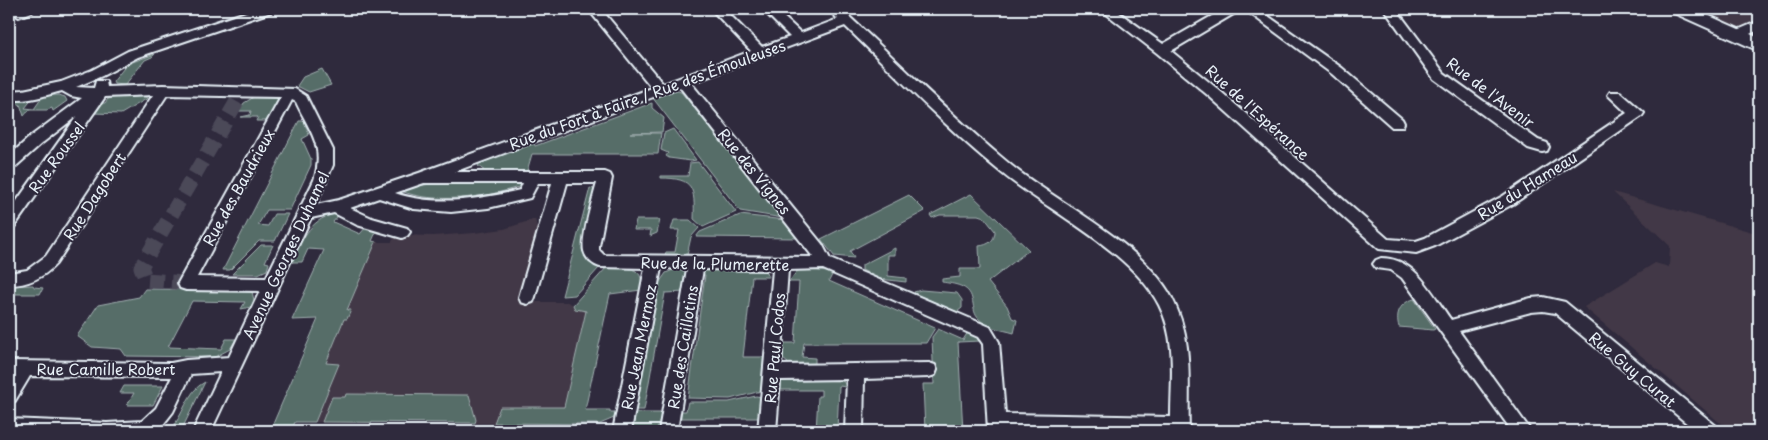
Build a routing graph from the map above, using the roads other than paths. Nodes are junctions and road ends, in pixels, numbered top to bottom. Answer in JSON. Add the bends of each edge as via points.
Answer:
{"nodes":[{"id":1,"x":267,"y":9,"type":"edge"},
{"id":2,"x":594,"y":9,"type":"edge"},
{"id":3,"x":717,"y":9,"type":"edge"},
{"id":4,"x":768,"y":9,"type":"edge"},
{"id":5,"x":834,"y":9,"type":"edge"},
{"id":6,"x":1106,"y":9,"type":"edge"},
{"id":7,"x":1233,"y":9,"type":"edge"},
{"id":8,"x":1250,"y":9,"type":"edge"},
{"id":9,"x":1390,"y":9,"type":"edge"},
{"id":10,"x":1680,"y":9,"type":"edge"},
{"id":11,"x":846,"y":21,"type":"junction"},
{"id":12,"x":1759,"y":26,"type":"edge"},
{"id":13,"x":1738,"y":35,"type":"junction"},
{"id":14,"x":798,"y":38,"type":"junction"},
{"id":15,"x":1759,"y":45,"type":"edge"},
{"id":16,"x":1162,"y":50,"type":"junction"},
{"id":17,"x":760,"y":53,"type":"junction"},
{"id":18,"x":134,"y":54,"type":"junction"},
{"id":19,"x":77,"y":72,"type":"junction"},
{"id":20,"x":97,"y":73,"type":"junction"},
{"id":21,"x":682,"y":82,"type":"junction"},
{"id":22,"x":70,"y":89,"type":"junction"},
{"id":23,"x":163,"y":90,"type":"junction"},
{"id":24,"x":660,"y":90,"type":"junction"},
{"id":25,"x":100,"y":91,"type":"junction"},
{"id":26,"x":290,"y":92,"type":"junction"},
{"id":27,"x":1615,"y":95,"type":"dead end"},
{"id":28,"x":10,"y":96,"type":"edge"},
{"id":29,"x":1397,"y":123,"type":"dead end"},
{"id":30,"x":36,"y":140,"type":"junction"},
{"id":31,"x":1542,"y":147,"type":"dead end"},
{"id":32,"x":9,"y":164,"type":"edge"},
{"id":33,"x":424,"y":177,"type":"junction"},
{"id":34,"x":533,"y":178,"type":"junction"},
{"id":35,"x":561,"y":178,"type":"junction"},
{"id":36,"x":378,"y":192,"type":"junction"},
{"id":37,"x":339,"y":206,"type":"junction"},
{"id":38,"x":306,"y":212,"type":"junction"},
{"id":39,"x":9,"y":223,"type":"edge"},
{"id":40,"x":402,"y":232,"type":"dead end"},
{"id":41,"x":1384,"y":245,"type":"joint"},
{"id":42,"x":654,"y":262,"type":"junction"},
{"id":43,"x":696,"y":262,"type":"junction"},
{"id":44,"x":824,"y":263,"type":"junction"},
{"id":45,"x":782,"y":264,"type":"junction"},
{"id":46,"x":1381,"y":264,"type":"dead end"},
{"id":47,"x":9,"y":279,"type":"edge"},
{"id":48,"x":272,"y":284,"type":"junction"},
{"id":49,"x":528,"y":297,"type":"dead end"},
{"id":50,"x":1446,"y":328,"type":"junction"},
{"id":51,"x":234,"y":364,"type":"junction"},
{"id":52,"x":186,"y":367,"type":"junction"},
{"id":53,"x":17,"y":368,"type":"edge"},
{"id":54,"x":856,"y":370,"type":"junction"},
{"id":55,"x":930,"y":370,"type":"dead end"},
{"id":56,"x":772,"y":373,"type":"junction"},
{"id":57,"x":9,"y":396,"type":"edge"},
{"id":58,"x":9,"y":427,"type":"edge"},
{"id":59,"x":997,"y":427,"type":"edge"},
{"id":60,"x":1179,"y":428,"type":"edge"},
{"id":61,"x":202,"y":431,"type":"edge"},
{"id":62,"x":622,"y":431,"type":"edge"},
{"id":63,"x":668,"y":431,"type":"edge"},
{"id":64,"x":767,"y":431,"type":"edge"},
{"id":65,"x":854,"y":431,"type":"edge"},
{"id":66,"x":1522,"y":431,"type":"edge"},
{"id":67,"x":1709,"y":431,"type":"edge"}],
"edges":[{"from":1,"to":18,"type":"street"},
{"from":2,"to":24,"type":"street"},
{"from":3,"to":17,"type":"street"},
{"from":4,"to":14,"type":"street"},
{"from":5,"to":11,"type":"street"},
{"from":6,"to":16,"type":"street","name":"Rue de l'Espérance"},
{"from":7,"to":16,"type":"street"},
{"from":8,"to":29,"type":"street","via":[[1337,71]]},
{"from":9,"to":31,"type":"street","name":"Rue de l'Avenir","via":[[1438,76]]},
{"from":10,"to":13,"type":"street"},
{"from":11,"to":14,"type":"street","name":"Rue du Fort à Faire / Rue des Émouleuses"},
{"from":11,"to":60,"type":"street","via":[[1007,170],[1130,258],[1148,278],[1176,325]]},
{"from":12,"to":13,"type":"street"},
{"from":13,"to":15,"type":"street"},
{"from":14,"to":17,"type":"street","name":"Rue du Fort à Faire / Rue des Émouleuses"},
{"from":16,"to":41,"type":"street","name":"Rue de l'Espérance"},
{"from":17,"to":21,"type":"street","name":"Rue du Fort à Faire / Rue des Émouleuses"},
{"from":18,"to":19,"type":"street"},
{"from":18,"to":20,"type":"street"},
{"from":19,"to":20,"type":"street"},
{"from":19,"to":22,"type":"street"},
{"from":19,"to":28,"type":"street"},
{"from":20,"to":22,"type":"street"},
{"from":20,"to":25,"type":"street","via":[[102,81]]},
{"from":21,"to":24,"type":"street","name":"Rue du Fort à Faire / Rue des Émouleuses"},
{"from":21,"to":44,"type":"street","name":"Rue des Vignes","via":[[817,248]]},
{"from":22,"to":25,"type":"street"},
{"from":22,"to":28,"type":"street"},
{"from":22,"to":30,"type":"street","via":[[74,99]]},
{"from":23,"to":25,"type":"street"},
{"from":23,"to":26,"type":"street"},
{"from":23,"to":47,"type":"street","name":"Rue Dagobert","via":[[51,260],[31,277]]},
{"from":24,"to":33,"type":"street","name":"Rue du Fort à Faire / Rue des Émouleuses"},
{"from":25,"to":30,"type":"street"},
{"from":25,"to":39,"type":"street","name":"Rue Roussel"},
{"from":26,"to":38,"type":"street","name":"Avenue Georges Duhamel","via":[[301,99],[327,157],[321,180]]},
{"from":26,"to":48,"type":"street","name":"Rue des Baudrieux","via":[[186,283]]},
{"from":27,"to":41,"type":"street","name":"Rue du Hameau","via":[[1637,114],[1508,200],[1430,242],[1416,247]]},
{"from":30,"to":32,"type":"street"},
{"from":33,"to":34,"type":"street","name":"Rue de la Plumerette"},
{"from":33,"to":36,"type":"street"},
{"from":34,"to":35,"type":"street","name":"Rue de la Plumerette"},
{"from":34,"to":36,"type":"street","via":[[525,194],[463,207],[397,201]]},
{"from":35,"to":42,"type":"street","name":"Rue de la Plumerette","via":[[606,178],[590,246],[596,259]]},
{"from":35,"to":49,"type":"street"},
{"from":36,"to":37,"type":"street"},
{"from":37,"to":38,"type":"street"},
{"from":37,"to":40,"type":"street","via":[[348,215],[368,224]]},
{"from":38,"to":48,"type":"street","name":"Avenue Georges Duhamel"},
{"from":42,"to":43,"type":"street","name":"Rue de la Plumerette"},
{"from":42,"to":62,"type":"street","name":"Rue Jean Mermoz"},
{"from":43,"to":45,"type":"street","name":"Rue de la Plumerette"},
{"from":43,"to":63,"type":"street","name":"Rue des Caillotins"},
{"from":44,"to":45,"type":"street","name":"Rue de la Plumerette"},
{"from":44,"to":59,"type":"street","name":"Rue de la Plumerette","via":[[984,332],[991,342]]},
{"from":45,"to":56,"type":"street","name":"Rue Paul Codos"},
{"from":46,"to":50,"type":"street","via":[[1393,264],[1408,273]]},
{"from":48,"to":51,"type":"street","name":"Avenue Georges Duhamel"},
{"from":50,"to":66,"type":"street"},
{"from":50,"to":67,"type":"street","name":"Rue Guy Curat","via":[[1531,306],[1558,307]]},
{"from":51,"to":52,"type":"street","name":"Rue Camille Robert"},
{"from":51,"to":61,"type":"street","name":"Avenue Georges Duhamel"},
{"from":52,"to":53,"type":"street","name":"Rue Camille Robert","via":[[171,370]]},
{"from":52,"to":58,"type":"street","via":[[160,417],[148,428],[63,430]]},
{"from":53,"to":57,"type":"street"},
{"from":54,"to":55,"type":"street"},
{"from":54,"to":56,"type":"street"},
{"from":54,"to":65,"type":"street"},
{"from":56,"to":64,"type":"street","name":"Rue Paul Codos"},
{"from":59,"to":60,"type":"street","via":[[1143,423]]}]}
